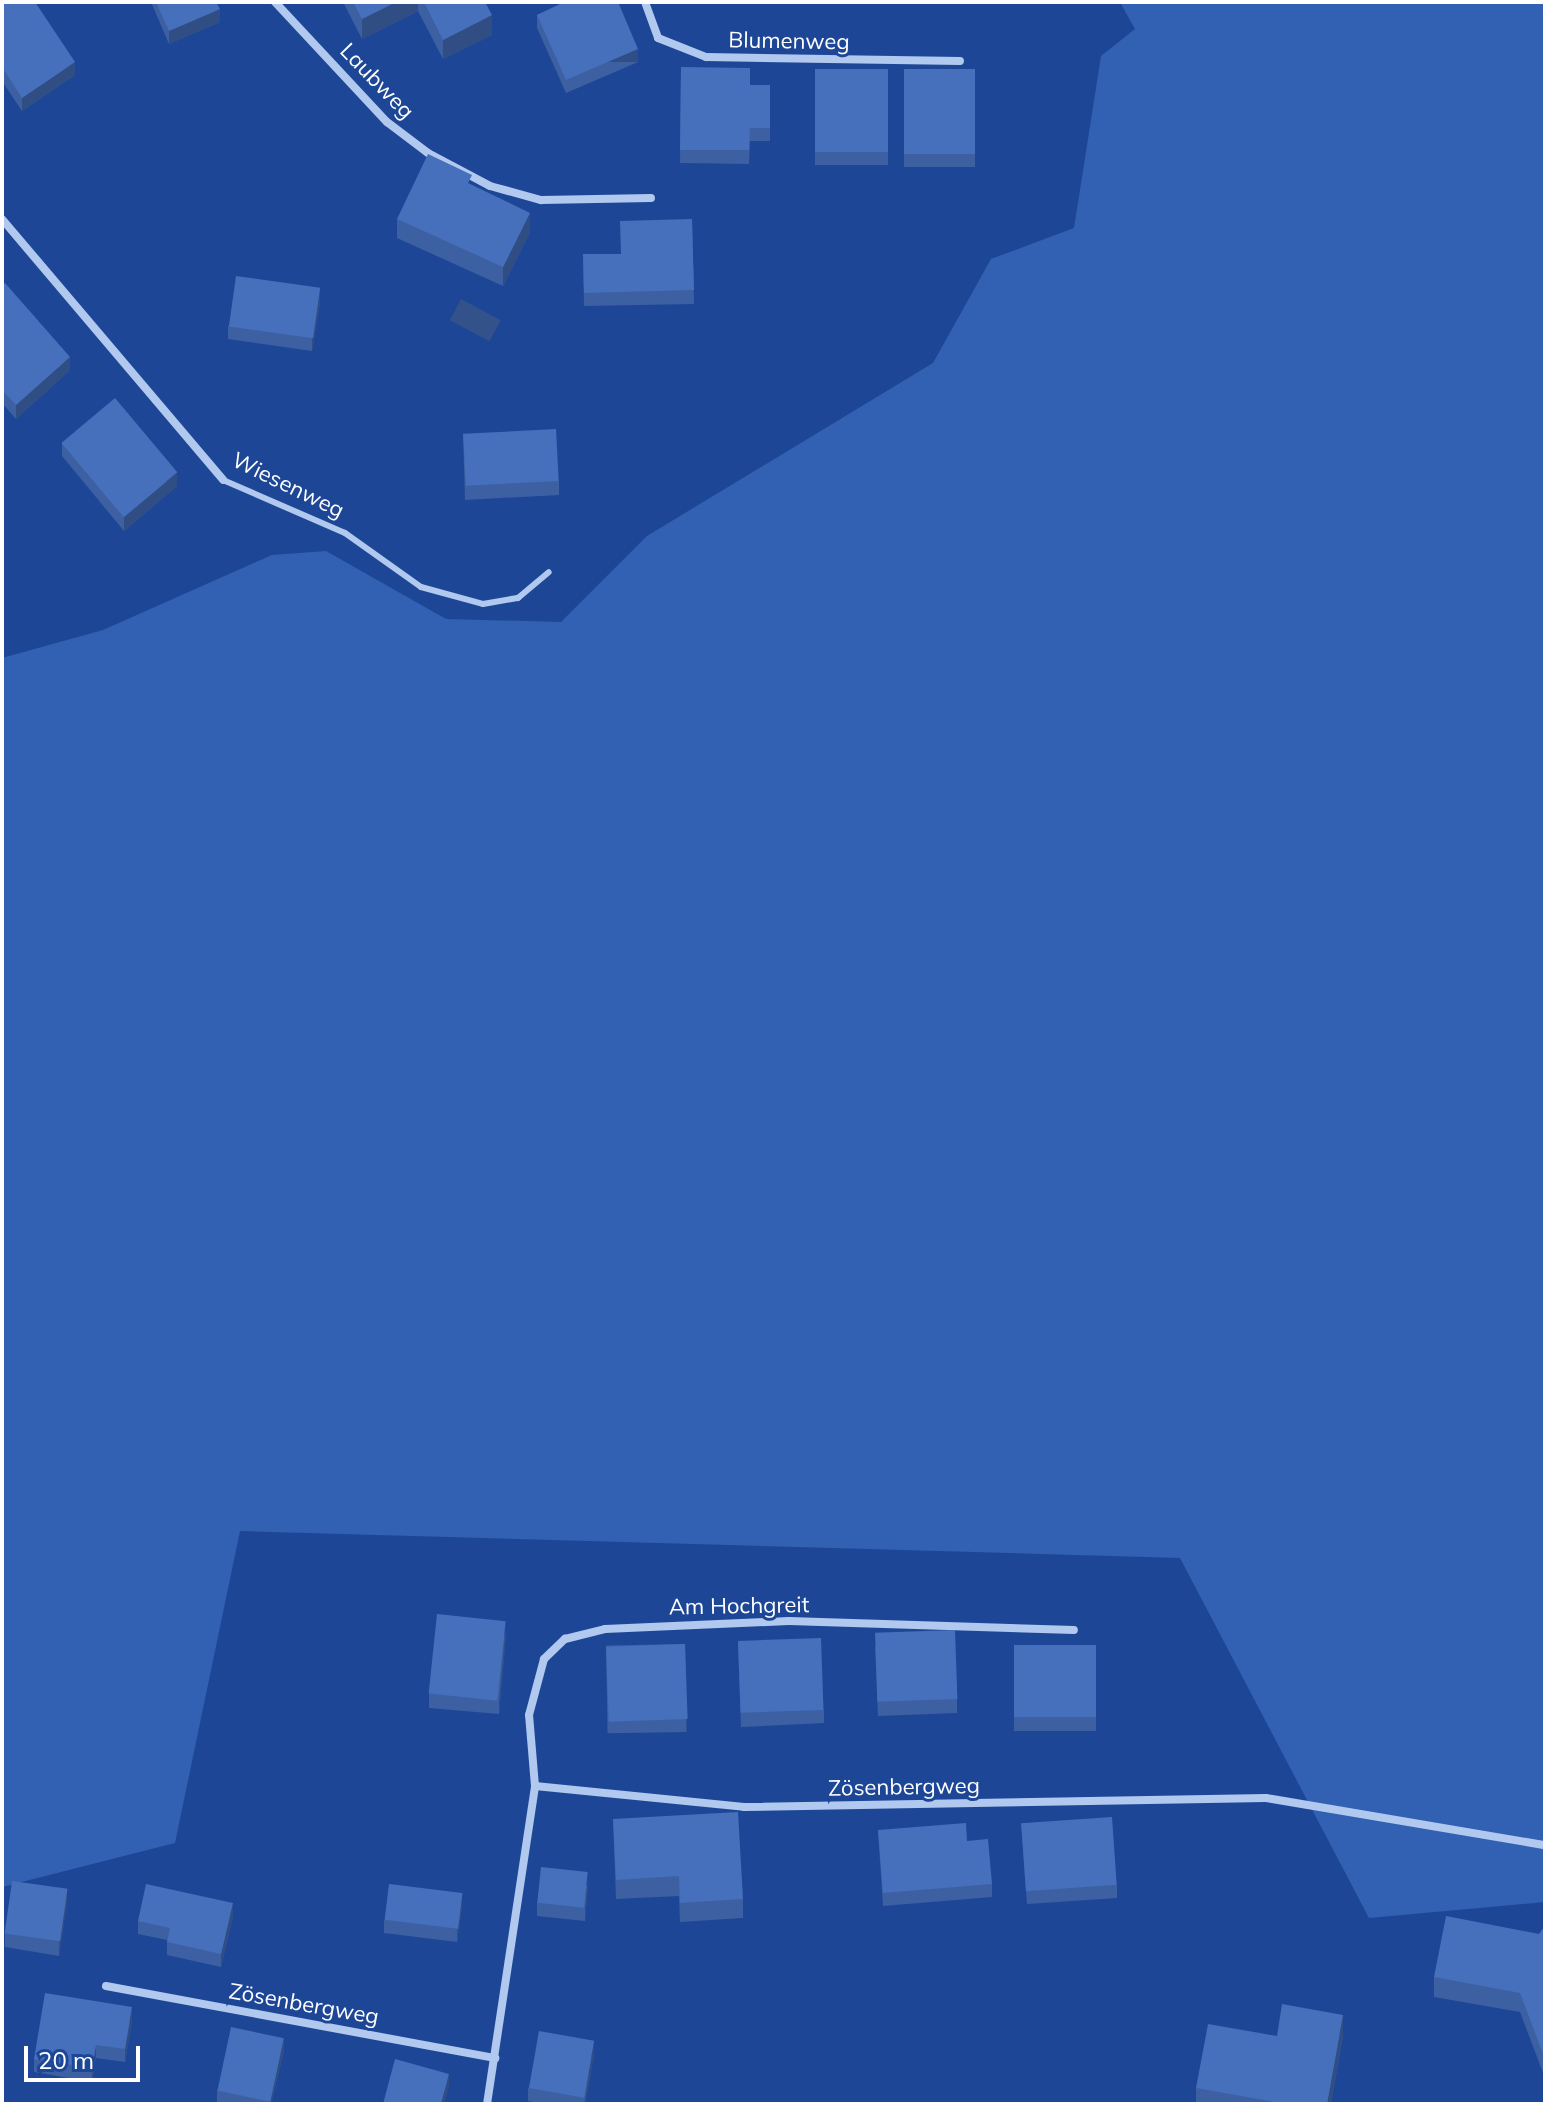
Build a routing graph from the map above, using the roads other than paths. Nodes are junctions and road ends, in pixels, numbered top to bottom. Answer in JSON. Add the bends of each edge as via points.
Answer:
{"nodes":[{"id":1,"x":275,"y":2,"type":"edge"},
{"id":2,"x":645,"y":2,"type":"edge"},
{"id":3,"x":960,"y":61,"type":"dead end"},
{"id":4,"x":651,"y":198,"type":"dead end"},
{"id":5,"x":2,"y":219,"type":"edge"},
{"id":6,"x":223,"y":480,"type":"joint"},
{"id":7,"x":549,"y":572,"type":"dead end"},
{"id":8,"x":1074,"y":1630,"type":"dead end"},
{"id":9,"x":535,"y":1786,"type":"junction"},
{"id":10,"x":1545,"y":1845,"type":"edge"},
{"id":11,"x":106,"y":1986,"type":"dead end"},
{"id":12,"x":495,"y":2058,"type":"junction"},
{"id":13,"x":487,"y":2104,"type":"edge"}],
"edges":[{"from":1,"to":4,"type":"street","name":"Laubweg","via":[[387,122],[428,153],[490,186],[541,200]]},
{"from":2,"to":3,"type":"street","name":"Blumenweg","via":[[658,38],[706,57]]},
{"from":5,"to":6,"type":"street","name":"Wiesenweg"},
{"from":6,"to":7,"type":"lane","name":"Wiesenweg","via":[[345,533],[421,587],[483,604],[518,598]]},
{"from":8,"to":9,"type":"street","name":"Am Hochgreit","via":[[789,1621],[605,1629],[565,1639],[544,1659],[529,1715]]},
{"from":9,"to":10,"type":"street","name":"Zösenbergweg","via":[[744,1807],[1266,1798]]},
{"from":9,"to":12,"type":"street"},
{"from":11,"to":12,"type":"street","name":"Zösenbergweg"},
{"from":12,"to":13,"type":"street"}]}
